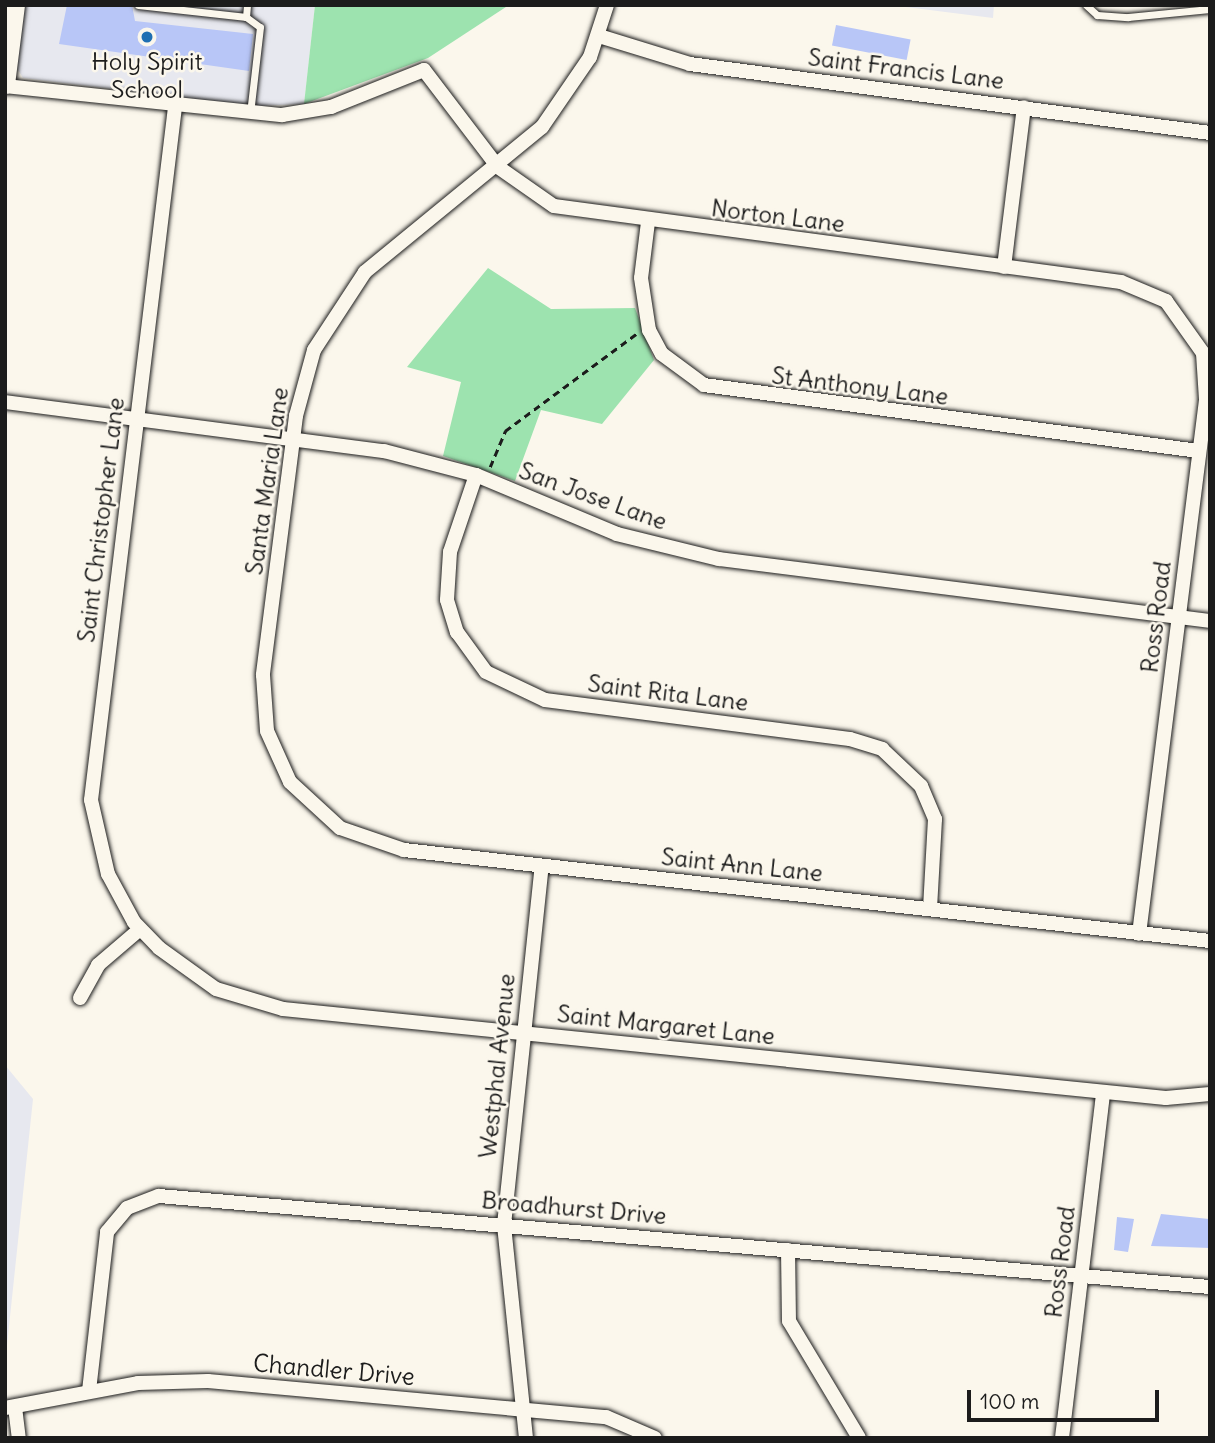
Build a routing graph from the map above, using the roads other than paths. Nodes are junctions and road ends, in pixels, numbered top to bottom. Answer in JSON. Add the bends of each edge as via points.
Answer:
{"nodes":[{"id":1,"x":15,"y":5,"type":"edge"},
{"id":2,"x":138,"y":5,"type":"edge"},
{"id":3,"x":247,"y":5,"type":"edge"},
{"id":4,"x":607,"y":5,"type":"edge"},
{"id":5,"x":1086,"y":5,"type":"edge"},
{"id":6,"x":1210,"y":9,"type":"edge"},
{"id":7,"x":246,"y":17,"type":"junction"},
{"id":8,"x":599,"y":36,"type":"junction"},
{"id":9,"x":5,"y":85,"type":"edge"},
{"id":10,"x":175,"y":107,"type":"junction"},
{"id":11,"x":1024,"y":107,"type":"junction"},
{"id":12,"x":250,"y":116,"type":"junction"},
{"id":13,"x":1210,"y":133,"type":"edge"},
{"id":14,"x":498,"y":167,"type":"junction"},
{"id":15,"x":648,"y":222,"type":"junction"},
{"id":16,"x":1004,"y":267,"type":"junction"},
{"id":17,"x":1180,"y":313,"type":"joint"},
{"id":18,"x":5,"y":401,"type":"edge"},
{"id":19,"x":136,"y":418,"type":"junction"},
{"id":20,"x":293,"y":438,"type":"junction"},
{"id":21,"x":1199,"y":451,"type":"junction"},
{"id":22,"x":480,"y":477,"type":"junction"},
{"id":23,"x":1179,"y":617,"type":"junction"},
{"id":24,"x":1210,"y":621,"type":"edge"},
{"id":25,"x":290,"y":782,"type":"joint"},
{"id":26,"x":542,"y":866,"type":"junction"},
{"id":27,"x":930,"y":909,"type":"junction"},
{"id":28,"x":141,"y":929,"type":"junction"},
{"id":29,"x":1139,"y":934,"type":"junction"},
{"id":30,"x":1210,"y":941,"type":"edge"},
{"id":31,"x":80,"y":998,"type":"dead end"},
{"id":32,"x":523,"y":1033,"type":"junction"},
{"id":33,"x":1103,"y":1092,"type":"junction"},
{"id":34,"x":1210,"y":1094,"type":"edge"},
{"id":35,"x":504,"y":1225,"type":"junction"},
{"id":36,"x":788,"y":1250,"type":"junction"},
{"id":37,"x":1082,"y":1275,"type":"junction"},
{"id":38,"x":1210,"y":1287,"type":"edge"},
{"id":39,"x":89,"y":1391,"type":"junction"},
{"id":40,"x":10,"y":1408,"type":"edge"},
{"id":41,"x":526,"y":1410,"type":"junction"},
{"id":42,"x":19,"y":1438,"type":"edge"},
{"id":43,"x":526,"y":1438,"type":"edge"},
{"id":44,"x":655,"y":1438,"type":"edge"},
{"id":45,"x":859,"y":1438,"type":"edge"},
{"id":46,"x":1062,"y":1438,"type":"edge"}],
"edges":[{"from":1,"to":9,"type":"street"},
{"from":2,"to":7,"type":"lane"},
{"from":3,"to":7,"type":"lane"},
{"from":4,"to":8,"type":"street","name":"Santa Maria Lane"},
{"from":5,"to":6,"type":"lane","via":[[1097,15],[1128,17]]},
{"from":7,"to":12,"type":"lane","via":[[260,27]]},
{"from":8,"to":11,"type":"street","name":"Saint Francis Lane","via":[[690,64]]},
{"from":8,"to":14,"type":"street","name":"Santa Maria Lane","via":[[561,104]]},
{"from":9,"to":10,"type":"street"},
{"from":10,"to":12,"type":"street"},
{"from":10,"to":19,"type":"street","name":"Saint Christopher Lane"},
{"from":11,"to":13,"type":"street","name":"Saint Francis Lane"},
{"from":11,"to":16,"type":"street"},
{"from":12,"to":14,"type":"street","name":"Norton Lane","via":[[331,107],[424,69]]},
{"from":14,"to":15,"type":"street","name":"Norton Lane","via":[[554,206]]},
{"from":14,"to":20,"type":"street","name":"Santa Maria Lane","via":[[388,251],[342,298],[314,350]]},
{"from":15,"to":16,"type":"street","name":"Norton Lane"},
{"from":15,"to":21,"type":"street","name":"St Anthony Lane","via":[[641,278],[649,330],[681,372],[730,393]]},
{"from":16,"to":17,"type":"street","name":"Norton Lane","via":[[1121,282],[1153,293]]},
{"from":17,"to":21,"type":"street","name":"Ross Road","via":[[1207,376]]},
{"from":18,"to":19,"type":"street","name":"San Jose Lane"},
{"from":19,"to":20,"type":"street","name":"San Jose Lane"},
{"from":19,"to":28,"type":"street","name":"Saint Christopher Lane","via":[[91,800],[108,874]]},
{"from":20,"to":22,"type":"street","name":"San Jose Lane","via":[[384,451]]},
{"from":20,"to":25,"type":"street","name":"Santa Maria Lane","via":[[263,675],[267,731]]},
{"from":21,"to":23,"type":"street","name":"Ross Road"},
{"from":22,"to":23,"type":"street","name":"San Jose Lane","via":[[617,534],[719,559]]},
{"from":22,"to":27,"type":"street","name":"Saint Rita Lane","via":[[450,552],[447,600],[457,632],[486,672],[545,700],[849,739],[881,749],[921,786],[935,819]]},
{"from":23,"to":24,"type":"street","name":"San Jose Lane"},
{"from":23,"to":29,"type":"street","name":"Ross Road"},
{"from":25,"to":26,"type":"street","name":"Saint Ann Lane","via":[[340,828],[370,841]]},
{"from":26,"to":27,"type":"street","name":"Saint Ann Lane"},
{"from":26,"to":32,"type":"street","name":"Westphal Avenue"},
{"from":27,"to":29,"type":"street","name":"Saint Ann Lane"},
{"from":28,"to":31,"type":"street","via":[[98,965]]},
{"from":28,"to":32,"type":"street","name":"Saint Margaret Lane","via":[[190,974],[258,1004]]},
{"from":29,"to":30,"type":"street","name":"Saint Ann Lane"},
{"from":32,"to":33,"type":"street","name":"Saint Margaret Lane"},
{"from":32,"to":35,"type":"street","name":"Westphal Avenue"},
{"from":33,"to":34,"type":"street","name":"Saint Margaret Lane","via":[[1178,1098]]},
{"from":33,"to":37,"type":"street","name":"Ross Road"},
{"from":35,"to":36,"type":"street","name":"Broadhurst Drive"},
{"from":35,"to":39,"type":"street","name":"Broadhurst Drive","via":[[147,1198],[127,1208],[107,1232]]},
{"from":35,"to":41,"type":"street","name":"Westphal Avenue","via":[[508,1310]]},
{"from":36,"to":37,"type":"street","name":"Broadhurst Drive"},
{"from":36,"to":45,"type":"street","via":[[789,1321]]},
{"from":37,"to":38,"type":"street","name":"Broadhurst Drive"},
{"from":37,"to":46,"type":"street","name":"Ross Road"},
{"from":39,"to":40,"type":"street","name":"Chandler Drive"},
{"from":39,"to":41,"type":"street","name":"Chandler Drive","via":[[208,1381]]},
{"from":40,"to":42,"type":"street"},
{"from":41,"to":43,"type":"street","name":"Westphal Avenue"},
{"from":41,"to":44,"type":"street","name":"Chandler Drive","via":[[625,1421]]}]}
